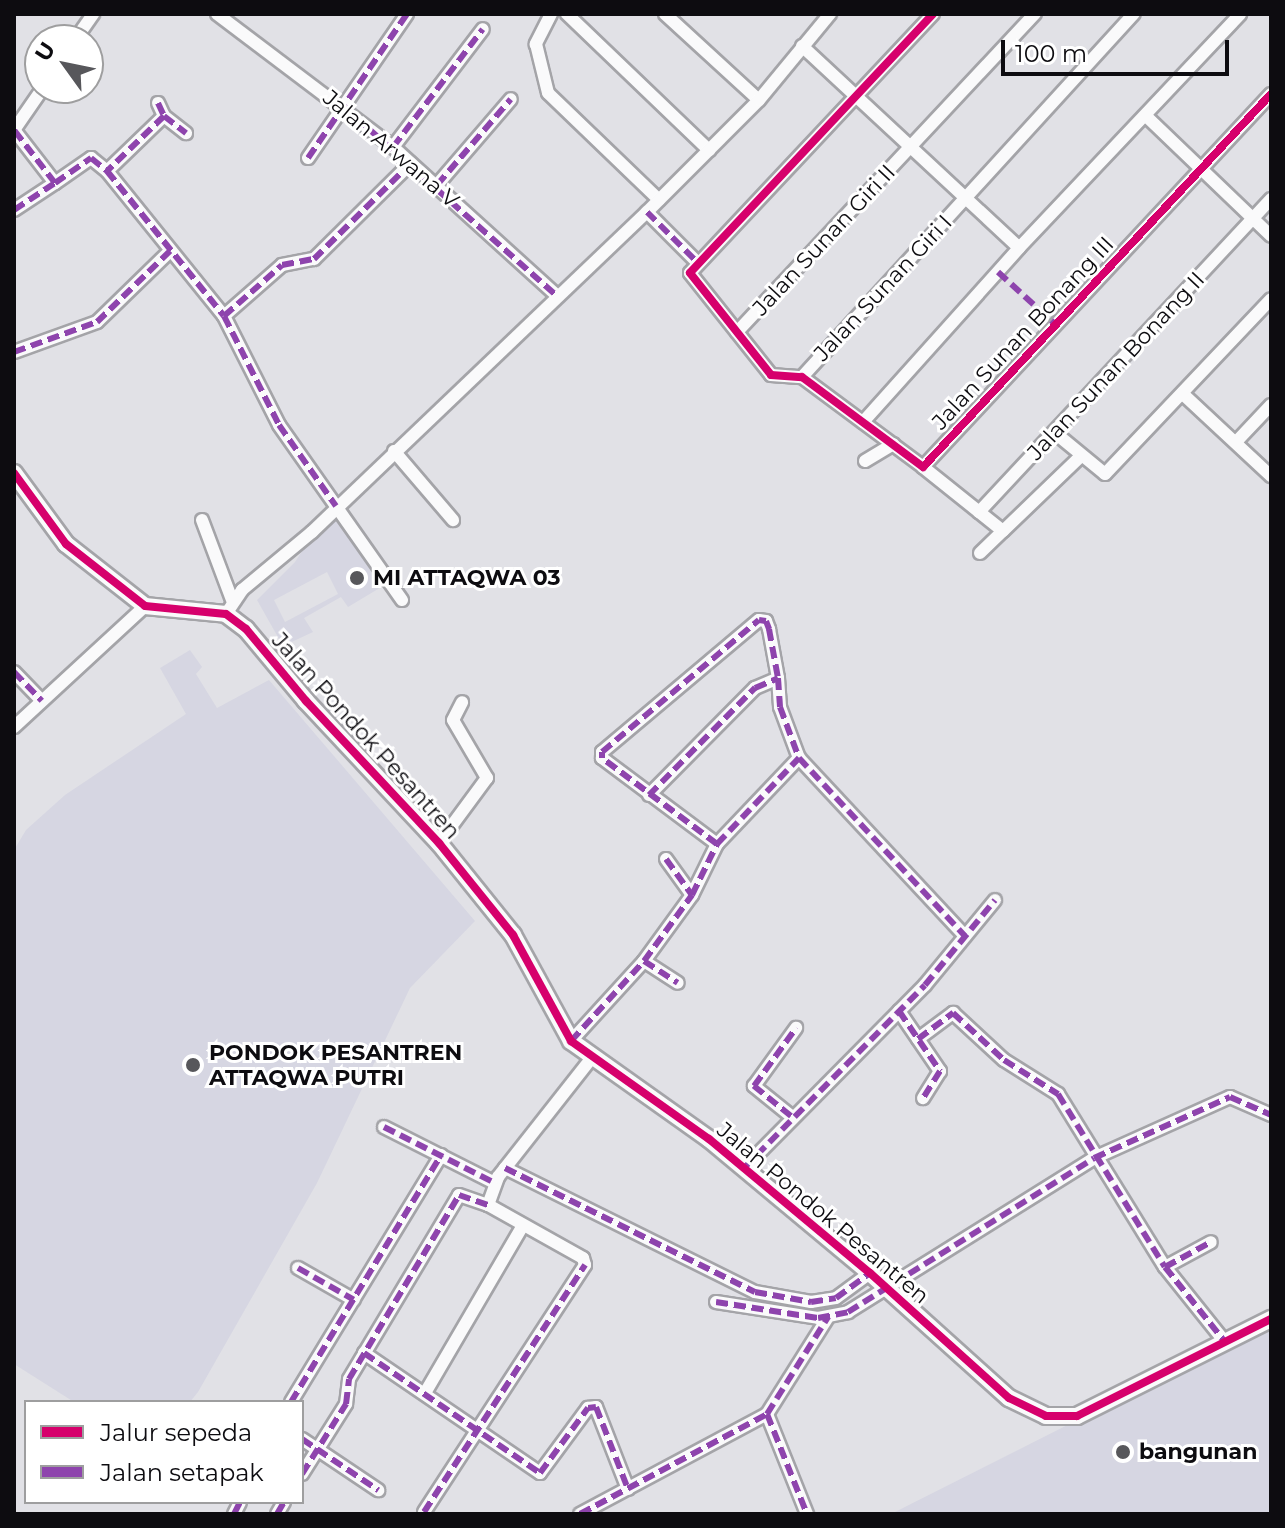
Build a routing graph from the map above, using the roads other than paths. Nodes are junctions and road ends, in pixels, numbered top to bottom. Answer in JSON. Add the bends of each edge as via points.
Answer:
{"nodes":[{"id":1,"x":217,"y":14,"type":"edge"},
{"id":2,"x":407,"y":14,"type":"edge"},
{"id":3,"x":551,"y":14,"type":"edge"},
{"id":4,"x":567,"y":14,"type":"edge"},
{"id":5,"x":665,"y":14,"type":"edge"},
{"id":6,"x":830,"y":14,"type":"edge"},
{"id":7,"x":933,"y":14,"type":"edge"},
{"id":8,"x":1035,"y":14,"type":"edge"},
{"id":9,"x":1134,"y":14,"type":"edge"},
{"id":10,"x":1240,"y":14,"type":"edge"},
{"id":11,"x":483,"y":29,"type":"dead end"},
{"id":12,"x":802,"y":46,"type":"junction"},
{"id":13,"x":1271,"y":94,"type":"edge"},
{"id":14,"x":856,"y":97,"type":"junction"},
{"id":15,"x":511,"y":99,"type":"dead end"},
{"id":16,"x":759,"y":100,"type":"junction"},
{"id":17,"x":32,"y":104,"type":"edge"},
{"id":18,"x":343,"y":106,"type":"junction"},
{"id":19,"x":1146,"y":116,"type":"junction"},
{"id":20,"x":186,"y":133,"type":"dead end"},
{"id":21,"x":393,"y":147,"type":"junction"},
{"id":22,"x":910,"y":147,"type":"junction"},
{"id":23,"x":709,"y":150,"type":"junction"},
{"id":24,"x":308,"y":158,"type":"dead end"},
{"id":25,"x":411,"y":163,"type":"junction"},
{"id":26,"x":1201,"y":170,"type":"junction"},
{"id":27,"x":107,"y":171,"type":"junction"},
{"id":28,"x":55,"y":183,"type":"junction"},
{"id":29,"x":437,"y":185,"type":"junction"},
{"id":30,"x":965,"y":199,"type":"junction"},
{"id":31,"x":1271,"y":199,"type":"edge"},
{"id":32,"x":659,"y":200,"type":"junction"},
{"id":33,"x":14,"y":210,"type":"edge"},
{"id":34,"x":647,"y":212,"type":"junction"},
{"id":35,"x":1253,"y":219,"type":"junction"},
{"id":36,"x":1271,"y":236,"type":"edge"},
{"id":37,"x":1019,"y":248,"type":"junction"},
{"id":38,"x":170,"y":251,"type":"junction"},
{"id":39,"x":698,"y":263,"type":"junction"},
{"id":40,"x":556,"y":295,"type":"junction"},
{"id":41,"x":1271,"y":299,"type":"edge"},
{"id":42,"x":224,"y":316,"type":"junction"},
{"id":43,"x":737,"y":332,"type":"junction"},
{"id":44,"x":14,"y":352,"type":"edge"},
{"id":45,"x":802,"y":377,"type":"junction"},
{"id":46,"x":1184,"y":395,"type":"junction"},
{"id":47,"x":1271,"y":405,"type":"edge"},
{"id":48,"x":863,"y":422,"type":"junction"},
{"id":49,"x":1054,"y":432,"type":"junction"},
{"id":50,"x":1236,"y":442,"type":"junction"},
{"id":51,"x":893,"y":444,"type":"junction"},
{"id":52,"x":394,"y":451,"type":"junction"},
{"id":53,"x":1081,"y":456,"type":"junction"},
{"id":54,"x":865,"y":461,"type":"dead end"},
{"id":55,"x":923,"y":467,"type":"junction"},
{"id":56,"x":14,"y":473,"type":"edge"},
{"id":57,"x":1271,"y":476,"type":"edge"},
{"id":58,"x":19,"y":494,"type":"edge"},
{"id":59,"x":336,"y":506,"type":"junction"},
{"id":60,"x":979,"y":512,"type":"junction"},
{"id":61,"x":202,"y":520,"type":"dead end"},
{"id":62,"x":453,"y":520,"type":"dead end"},
{"id":63,"x":1003,"y":531,"type":"junction"},
{"id":64,"x":980,"y":553,"type":"dead end"},
{"id":65,"x":402,"y":600,"type":"dead end"},
{"id":66,"x":145,"y":606,"type":"junction"},
{"id":67,"x":229,"y":607,"type":"junction"},
{"id":68,"x":14,"y":672,"type":"edge"},
{"id":69,"x":778,"y":678,"type":"junction"},
{"id":70,"x":42,"y":701,"type":"junction"},
{"id":71,"x":462,"y":702,"type":"dead end"},
{"id":72,"x":14,"y":727,"type":"edge"},
{"id":73,"x":799,"y":758,"type":"junction"},
{"id":74,"x":649,"y":795,"type":"junction"},
{"id":75,"x":439,"y":843,"type":"junction"},
{"id":76,"x":717,"y":844,"type":"junction"},
{"id":77,"x":666,"y":859,"type":"dead end"},
{"id":78,"x":692,"y":895,"type":"junction"},
{"id":79,"x":995,"y":900,"type":"dead end"},
{"id":80,"x":965,"y":936,"type":"junction"},
{"id":81,"x":644,"y":961,"type":"junction"},
{"id":82,"x":678,"y":983,"type":"dead end"},
{"id":83,"x":899,"y":1011,"type":"junction"},
{"id":84,"x":796,"y":1028,"type":"dead end"},
{"id":85,"x":918,"y":1039,"type":"junction"},
{"id":86,"x":571,"y":1041,"type":"junction"},
{"id":87,"x":591,"y":1059,"type":"junction"},
{"id":88,"x":923,"y":1098,"type":"dead end"},
{"id":89,"x":1271,"y":1115,"type":"edge"},
{"id":90,"x":791,"y":1116,"type":"junction"},
{"id":91,"x":384,"y":1127,"type":"dead end"},
{"id":92,"x":441,"y":1155,"type":"junction"},
{"id":93,"x":1094,"y":1158,"type":"junction"},
{"id":94,"x":744,"y":1168,"type":"junction"},
{"id":95,"x":500,"y":1175,"type":"junction"},
{"id":96,"x":488,"y":1205,"type":"junction"},
{"id":97,"x":523,"y":1225,"type":"junction"},
{"id":98,"x":1211,"y":1242,"type":"dead end"},
{"id":99,"x":1165,"y":1267,"type":"junction"},
{"id":100,"x":298,"y":1268,"type":"dead end"},
{"id":101,"x":877,"y":1279,"type":"junction"},
{"id":102,"x":354,"y":1300,"type":"junction"},
{"id":103,"x":716,"y":1302,"type":"dead end"},
{"id":104,"x":828,"y":1317,"type":"junction"},
{"id":105,"x":1271,"y":1319,"type":"edge"},
{"id":106,"x":1225,"y":1342,"type":"junction"},
{"id":107,"x":364,"y":1353,"type":"junction"},
{"id":108,"x":425,"y":1393,"type":"junction"},
{"id":109,"x":292,"y":1400,"type":"edge"},
{"id":110,"x":767,"y":1414,"type":"junction"},
{"id":111,"x":481,"y":1429,"type":"junction"},
{"id":112,"x":304,"y":1440,"type":"edge"},
{"id":113,"x":318,"y":1450,"type":"junction"},
{"id":114,"x":304,"y":1471,"type":"edge"},
{"id":115,"x":628,"y":1489,"type":"junction"},
{"id":116,"x":378,"y":1490,"type":"dead end"},
{"id":117,"x":424,"y":1512,"type":"edge"},
{"id":118,"x":580,"y":1514,"type":"edge"},
{"id":119,"x":807,"y":1514,"type":"edge"}],
"edges":[{"from":1,"to":18,"type":"street","name":"Jalan Arwana V"},
{"from":2,"to":18,"type":"street"},
{"from":3,"to":32,"type":"street","via":[[536,44],[544,86]]},
{"from":4,"to":23,"type":"street"},
{"from":5,"to":16,"type":"street"},
{"from":6,"to":12,"type":"street"},
{"from":7,"to":14,"type":"street"},
{"from":8,"to":22,"type":"street","name":"Jalan Sunan Giri II"},
{"from":9,"to":30,"type":"street","name":"Jalan Sunan Giri I"},
{"from":10,"to":19,"type":"street"},
{"from":11,"to":21,"type":"street"},
{"from":12,"to":14,"type":"street"},
{"from":12,"to":16,"type":"street"},
{"from":13,"to":26,"type":"street","name":"Jalan Sunan Bonang III"},
{"from":14,"to":22,"type":"street"},
{"from":14,"to":39,"type":"street"},
{"from":15,"to":29,"type":"street"},
{"from":16,"to":23,"type":"street"},
{"from":17,"to":28,"type":"street","via":[[14,130]]},
{"from":18,"to":21,"type":"street","name":"Jalan Arwana V"},
{"from":18,"to":24,"type":"street"},
{"from":19,"to":26,"type":"street"},
{"from":19,"to":37,"type":"street"},
{"from":20,"to":27,"type":"street","via":[[161,109]]},
{"from":21,"to":25,"type":"street","name":"Jalan Arwana V"},
{"from":22,"to":30,"type":"street"},
{"from":22,"to":43,"type":"street","name":"Jalan Sunan Giri II"},
{"from":23,"to":32,"type":"street"},
{"from":25,"to":29,"type":"street","name":"Jalan Arwana V"},
{"from":25,"to":42,"type":"street","via":[[314,259],[282,265]]},
{"from":26,"to":35,"type":"street"},
{"from":26,"to":55,"type":"street","name":"Jalan Sunan Bonang III"},
{"from":27,"to":28,"type":"street","via":[[91,158]]},
{"from":27,"to":38,"type":"street"},
{"from":28,"to":33,"type":"street"},
{"from":29,"to":40,"type":"street","name":"Jalan Arwana V"},
{"from":30,"to":37,"type":"street"},
{"from":30,"to":45,"type":"street","name":"Jalan Sunan Giri I"},
{"from":31,"to":35,"type":"street","name":"Jalan Sunan Bonang II"},
{"from":32,"to":34,"type":"street"},
{"from":34,"to":39,"type":"street"},
{"from":34,"to":40,"type":"street"},
{"from":35,"to":36,"type":"street"},
{"from":35,"to":49,"type":"street","name":"Jalan Sunan Bonang II"},
{"from":37,"to":48,"type":"street"},
{"from":38,"to":42,"type":"street"},
{"from":38,"to":44,"type":"street","via":[[97,322]]},
{"from":39,"to":43,"type":"street","via":[[691,277]]},
{"from":40,"to":52,"type":"street"},
{"from":41,"to":46,"type":"street"},
{"from":42,"to":59,"type":"street","via":[[279,425]]},
{"from":43,"to":45,"type":"street","via":[[771,375]]},
{"from":45,"to":48,"type":"street"},
{"from":46,"to":50,"type":"street"},
{"from":46,"to":53,"type":"street","via":[[1105,474]]},
{"from":47,"to":50,"type":"street"},
{"from":48,"to":51,"type":"street"},
{"from":49,"to":53,"type":"street"},
{"from":49,"to":60,"type":"street","name":"Jalan Sunan Bonang II"},
{"from":50,"to":57,"type":"street"},
{"from":51,"to":54,"type":"street"},
{"from":51,"to":55,"type":"street"},
{"from":52,"to":59,"type":"street"},
{"from":52,"to":62,"type":"street"},
{"from":53,"to":63,"type":"street"},
{"from":55,"to":60,"type":"street"},
{"from":56,"to":58,"type":"street"},
{"from":58,"to":66,"type":"street","via":[[66,544]]},
{"from":59,"to":65,"type":"street"},
{"from":59,"to":67,"type":"street"},
{"from":60,"to":63,"type":"street"},
{"from":61,"to":67,"type":"street"},
{"from":63,"to":64,"type":"street"},
{"from":66,"to":67,"type":"street"},
{"from":66,"to":70,"type":"street"},
{"from":67,"to":75,"type":"street","name":"Jalan Pondok Pesantren","via":[[306,701]]},
{"from":68,"to":70,"type":"street"},
{"from":69,"to":73,"type":"street","via":[[780,707]]},
{"from":69,"to":74,"type":"street","via":[[755,688]]},
{"from":69,"to":74,"type":"street","via":[[769,629],[759,620],[602,752]]},
{"from":70,"to":72,"type":"street"},
{"from":71,"to":75,"type":"street","via":[[453,720],[487,778]]},
{"from":73,"to":76,"type":"street"},
{"from":73,"to":80,"type":"street"},
{"from":74,"to":76,"type":"street"},
{"from":75,"to":86,"type":"street","name":"Jalan Pondok Pesantren","via":[[513,935]]},
{"from":76,"to":78,"type":"street"},
{"from":77,"to":78,"type":"street"},
{"from":78,"to":81,"type":"street"},
{"from":79,"to":80,"type":"street"},
{"from":80,"to":83,"type":"street"},
{"from":81,"to":82,"type":"street"},
{"from":81,"to":86,"type":"street"},
{"from":83,"to":85,"type":"street"},
{"from":83,"to":90,"type":"street"},
{"from":84,"to":90,"type":"street","via":[[754,1086]]},
{"from":85,"to":88,"type":"street","via":[[940,1071]]},
{"from":85,"to":93,"type":"street","via":[[953,1013],[1004,1060],[1058,1094]]},
{"from":86,"to":87,"type":"street","name":"Jalan Pondok Pesantren"},
{"from":87,"to":94,"type":"street","name":"Jalan Pondok Pesantren"},
{"from":87,"to":95,"type":"street"},
{"from":89,"to":93,"type":"street","via":[[1230,1097]]},
{"from":90,"to":94,"type":"street"},
{"from":91,"to":92,"type":"street"},
{"from":92,"to":95,"type":"street"},
{"from":92,"to":102,"type":"street"},
{"from":93,"to":99,"type":"street"},
{"from":93,"to":101,"type":"street"},
{"from":94,"to":101,"type":"street","name":"Jalan Pondok Pesantren"},
{"from":95,"to":96,"type":"street"},
{"from":95,"to":101,"type":"street","via":[[755,1292],[811,1302],[836,1298]]},
{"from":96,"to":97,"type":"street"},
{"from":96,"to":107,"type":"street","via":[[459,1195]]},
{"from":97,"to":108,"type":"street"},
{"from":97,"to":111,"type":"street","via":[[586,1263]]},
{"from":98,"to":99,"type":"street"},
{"from":99,"to":106,"type":"street"},
{"from":100,"to":102,"type":"street"},
{"from":101,"to":104,"type":"street","via":[[868,1303]]},
{"from":101,"to":106,"type":"street","name":"Jalan Pondok Pesantren","via":[[1009,1398],[1046,1416],[1077,1416]]},
{"from":102,"to":109,"type":"street"},
{"from":103,"to":104,"type":"street"},
{"from":104,"to":110,"type":"street"},
{"from":105,"to":106,"type":"street","name":"Jalan Pondok Pesantren"},
{"from":107,"to":108,"type":"street"},
{"from":107,"to":113,"type":"street","via":[[349,1379],[346,1404]]},
{"from":108,"to":111,"type":"street"},
{"from":110,"to":115,"type":"street"},
{"from":110,"to":119,"type":"street"},
{"from":111,"to":115,"type":"street","via":[[540,1473],[588,1408],[596,1407]]},
{"from":111,"to":117,"type":"street"},
{"from":112,"to":113,"type":"street"},
{"from":113,"to":114,"type":"street"},
{"from":113,"to":116,"type":"street"},
{"from":115,"to":118,"type":"street"}]}
